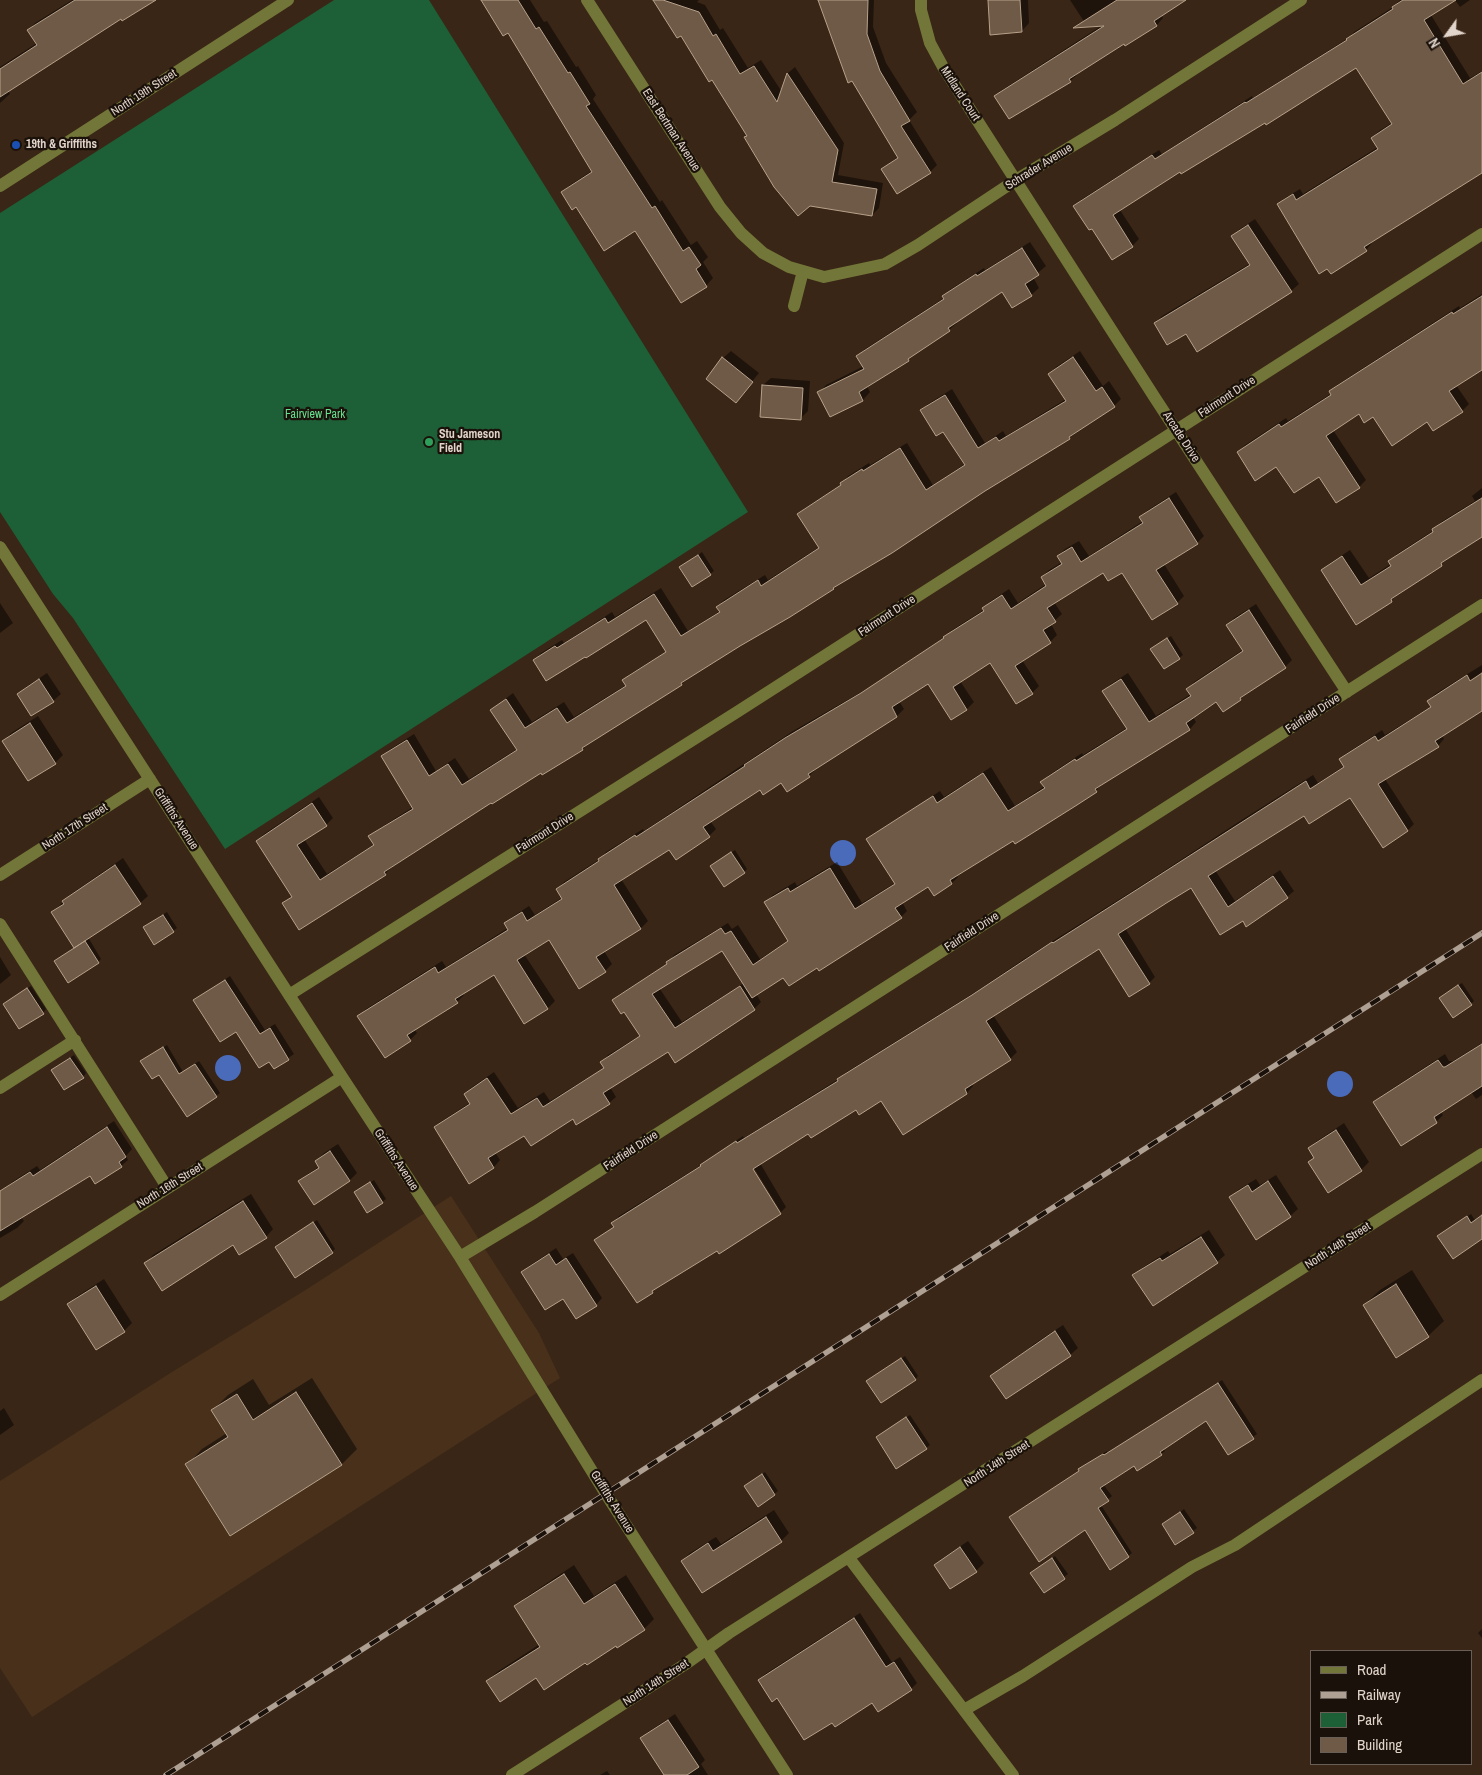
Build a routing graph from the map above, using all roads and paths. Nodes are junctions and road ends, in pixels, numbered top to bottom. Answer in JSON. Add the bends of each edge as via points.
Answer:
{"nodes":[{"id":1,"x":288,"y":0,"type":"edge"},
{"id":2,"x":587,"y":0,"type":"edge"},
{"id":3,"x":921,"y":0,"type":"edge"},
{"id":4,"x":1301,"y":0,"type":"edge"},
{"id":5,"x":1016,"y":180,"type":"junction"},
{"id":6,"x":0,"y":186,"type":"edge"},
{"id":7,"x":1482,"y":234,"type":"edge"},
{"id":8,"x":763,"y":253,"type":"joint"},
{"id":9,"x":804,"y":271,"type":"junction"},
{"id":10,"x":794,"y":306,"type":"dead end"},
{"id":11,"x":1176,"y":430,"type":"junction"},
{"id":12,"x":0,"y":547,"type":"edge"},
{"id":13,"x":1482,"y":605,"type":"edge"},
{"id":14,"x":1346,"y":692,"type":"junction"},
{"id":15,"x":150,"y":779,"type":"junction"},
{"id":16,"x":0,"y":875,"type":"edge"},
{"id":17,"x":0,"y":924,"type":"edge"},
{"id":18,"x":289,"y":995,"type":"junction"},
{"id":19,"x":75,"y":1040,"type":"junction"},
{"id":20,"x":342,"y":1077,"type":"junction"},
{"id":21,"x":0,"y":1088,"type":"edge"},
{"id":22,"x":1482,"y":1154,"type":"edge"},
{"id":23,"x":167,"y":1187,"type":"junction"},
{"id":24,"x":460,"y":1257,"type":"junction"},
{"id":25,"x":0,"y":1295,"type":"edge"},
{"id":26,"x":1482,"y":1380,"type":"edge"},
{"id":27,"x":849,"y":1558,"type":"junction"},
{"id":28,"x":705,"y":1649,"type":"junction"},
{"id":29,"x":964,"y":1710,"type":"junction"},
{"id":30,"x":512,"y":1775,"type":"edge"},
{"id":31,"x":787,"y":1775,"type":"edge"},
{"id":32,"x":1013,"y":1775,"type":"edge"}],
"edges":[{"from":1,"to":6,"type":"street","name":"North 19th Street"},
{"from":2,"to":8,"type":"street","name":"East Bertman Avenue","via":[[720,207]]},
{"from":3,"to":5,"type":"street","name":"Midland Court","via":[[934,51]]},
{"from":4,"to":5,"type":"street","name":"Schrader Avenue"},
{"from":5,"to":9,"type":"street","name":"Schrader Avenue","via":[[886,264],[824,277]]},
{"from":5,"to":11,"type":"street","name":"Arcade Drive"},
{"from":7,"to":11,"type":"street","name":"Fairmont Drive"},
{"from":8,"to":9,"type":"street","name":"Schrader Avenue"},
{"from":9,"to":10,"type":"street"},
{"from":11,"to":14,"type":"street","name":"Arcade Drive"},
{"from":11,"to":18,"type":"street","name":"Fairmont Drive"},
{"from":12,"to":15,"type":"street","name":"Griffiths Avenue"},
{"from":13,"to":14,"type":"street","name":"Fairfield Drive"},
{"from":14,"to":24,"type":"street","name":"Fairfield Drive"},
{"from":15,"to":16,"type":"street","name":"North 17th Street"},
{"from":15,"to":18,"type":"street","name":"Griffiths Avenue"},
{"from":17,"to":19,"type":"street"},
{"from":18,"to":20,"type":"street","name":"Griffiths Avenue"},
{"from":19,"to":21,"type":"street"},
{"from":19,"to":23,"type":"street"},
{"from":20,"to":23,"type":"street","name":"North 16th Street"},
{"from":20,"to":24,"type":"street","name":"Griffiths Avenue"},
{"from":22,"to":27,"type":"street","name":"North 14th Street"},
{"from":23,"to":25,"type":"street","name":"North 16th Street"},
{"from":24,"to":28,"type":"street","name":"Griffiths Avenue"},
{"from":26,"to":29,"type":"street","via":[[1235,1545],[1192,1567],[1023,1676]]},
{"from":27,"to":28,"type":"street","name":"North 14th Street"},
{"from":27,"to":29,"type":"street"},
{"from":28,"to":30,"type":"street","name":"North 14th Street"},
{"from":28,"to":31,"type":"street","name":"Griffiths Avenue"},
{"from":29,"to":32,"type":"street"}]}
